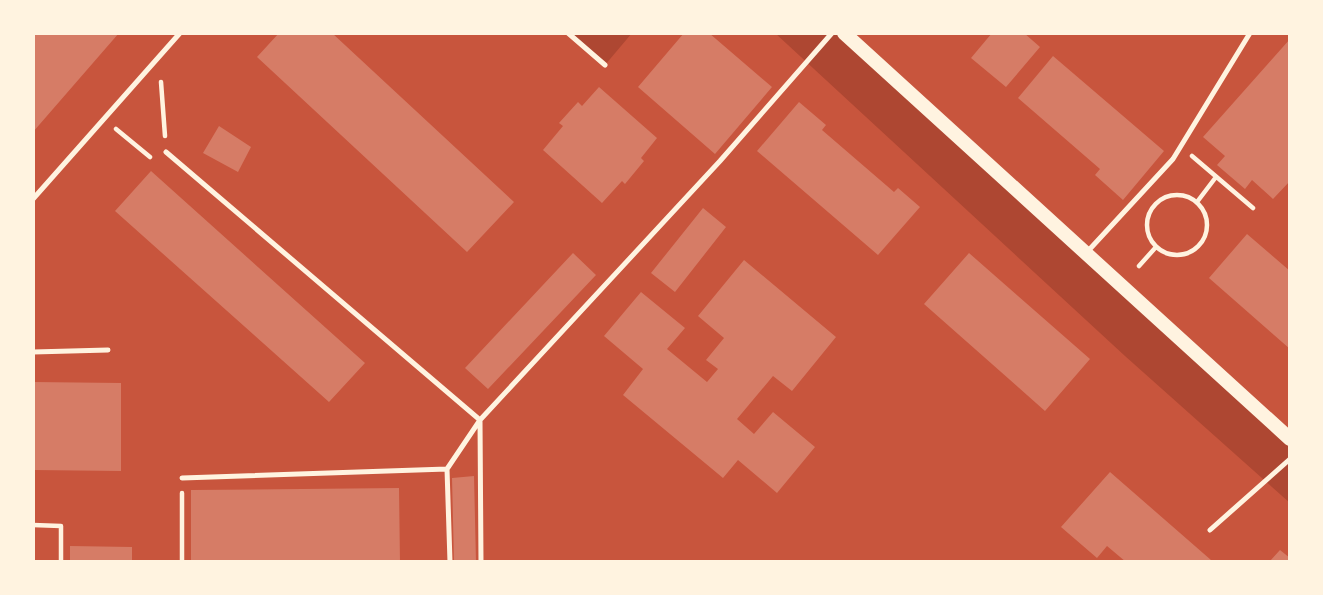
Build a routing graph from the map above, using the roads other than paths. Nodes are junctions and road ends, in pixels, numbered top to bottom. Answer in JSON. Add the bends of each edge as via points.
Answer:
{"nodes":[{"id":1,"x":180,"y":33,"type":"edge"},
{"id":2,"x":568,"y":33,"type":"edge"},
{"id":3,"x":832,"y":33,"type":"edge"},
{"id":4,"x":844,"y":33,"type":"edge"},
{"id":5,"x":1250,"y":33,"type":"edge"},
{"id":6,"x":605,"y":65,"type":"dead end"},
{"id":7,"x":166,"y":152,"type":"road end"},
{"id":8,"x":33,"y":199,"type":"edge"},
{"id":9,"x":1086,"y":253,"type":"junction"},
{"id":10,"x":108,"y":350,"type":"dead end"},
{"id":11,"x":33,"y":352,"type":"edge"},
{"id":12,"x":480,"y":420,"type":"junction"},
{"id":13,"x":1290,"y":439,"type":"edge"},
{"id":14,"x":1290,"y":459,"type":"edge"},
{"id":15,"x":447,"y":469,"type":"junction"},
{"id":16,"x":182,"y":478,"type":"road end"},
{"id":17,"x":1210,"y":530,"type":"dead end"},
{"id":18,"x":450,"y":562,"type":"edge"},
{"id":19,"x":481,"y":562,"type":"edge"}],
"edges":[{"from":1,"to":8,"type":"lane"},
{"from":2,"to":6,"type":"lane"},
{"from":3,"to":12,"type":"lane"},
{"from":4,"to":9,"type":"main road"},
{"from":5,"to":9,"type":"lane","via":[[1173,159]]},
{"from":7,"to":12,"type":"lane"},
{"from":9,"to":13,"type":"main road"},
{"from":10,"to":11,"type":"lane"},
{"from":12,"to":15,"type":"lane"},
{"from":12,"to":19,"type":"lane"},
{"from":14,"to":17,"type":"lane"},
{"from":15,"to":16,"type":"lane"},
{"from":15,"to":18,"type":"lane"}]}
